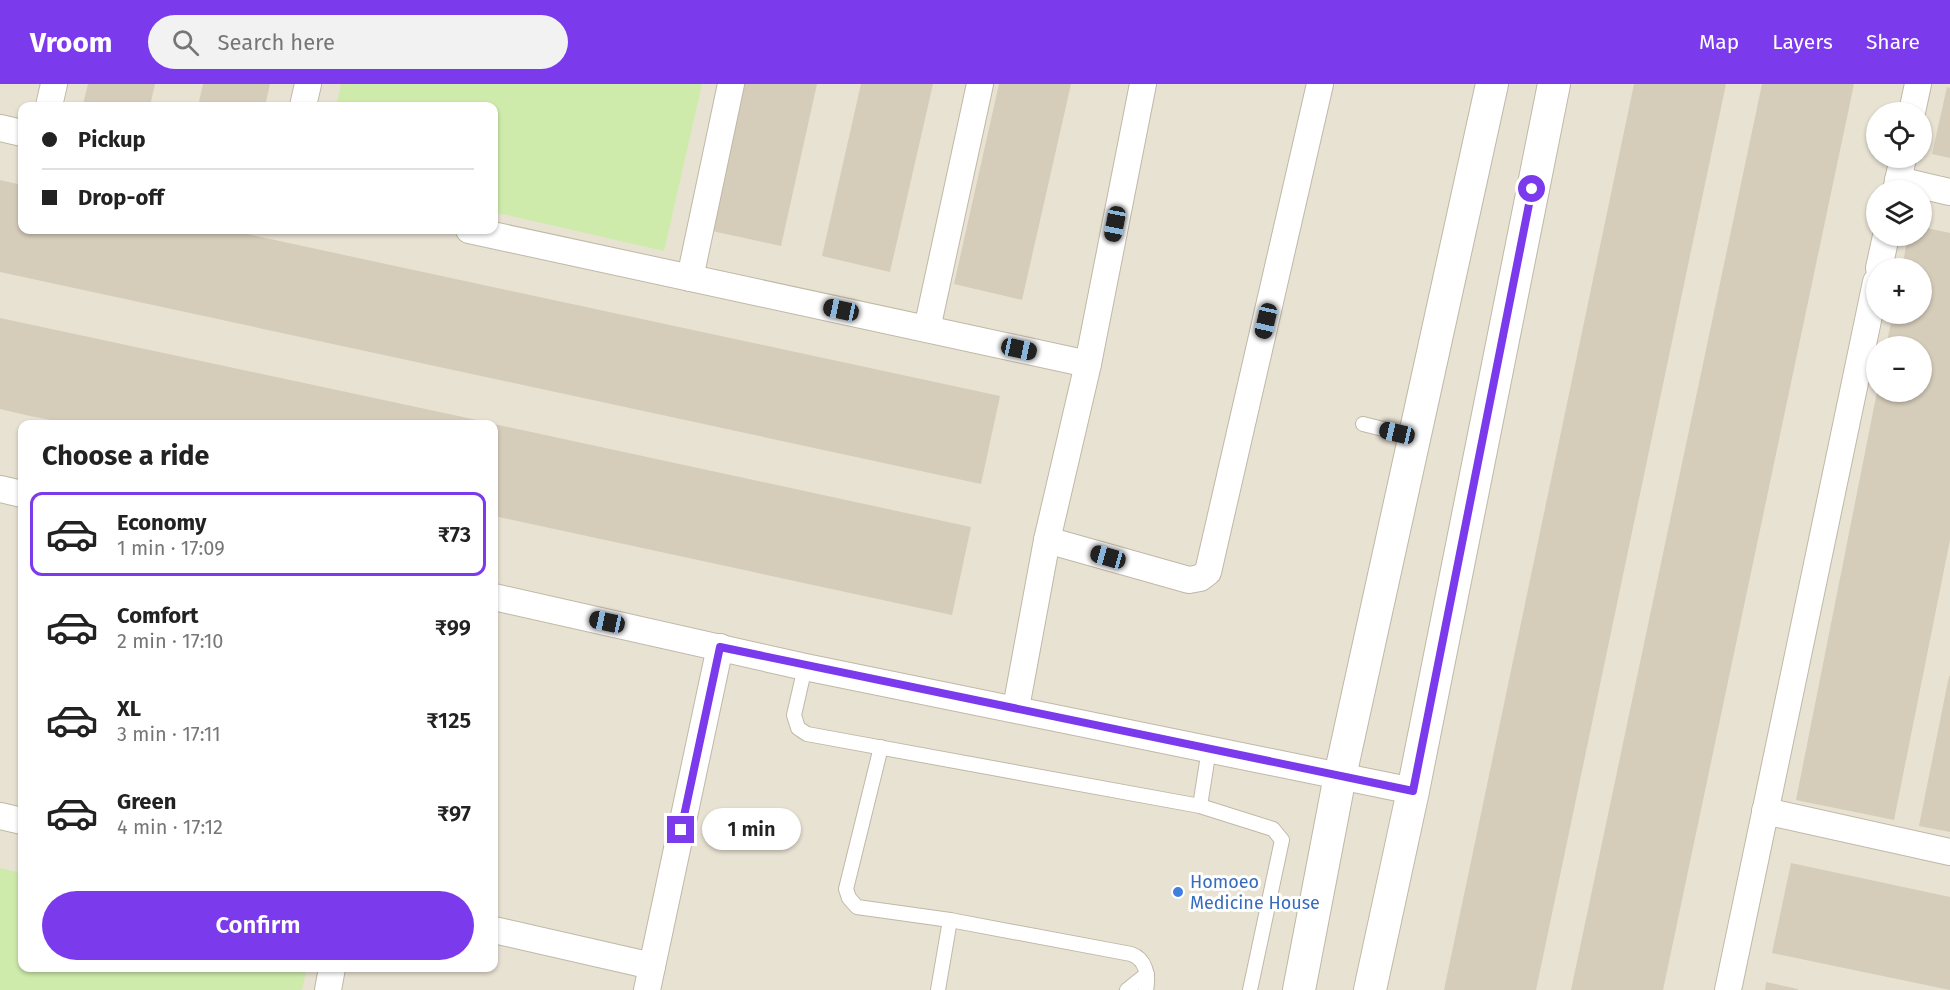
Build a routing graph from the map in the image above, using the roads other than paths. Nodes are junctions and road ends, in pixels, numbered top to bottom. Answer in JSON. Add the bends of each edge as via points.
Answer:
{"nodes":[{"id":1,"x":54,"y":84,"type":"edge"},
{"id":2,"x":308,"y":84,"type":"edge"},
{"id":3,"x":730,"y":84,"type":"edge"},
{"id":4,"x":980,"y":84,"type":"edge"},
{"id":5,"x":1143,"y":84,"type":"edge"},
{"id":6,"x":1320,"y":84,"type":"edge"},
{"id":7,"x":1492,"y":84,"type":"edge"},
{"id":8,"x":1554,"y":84,"type":"edge"},
{"id":9,"x":1918,"y":84,"type":"edge"},
{"id":10,"x":50,"y":102,"type":"edge"},
{"id":11,"x":304,"y":102,"type":"edge"},
{"id":12,"x":1914,"y":102,"type":"edge"},
{"id":13,"x":0,"y":128,"type":"edge"},
{"id":14,"x":18,"y":132,"type":"edge"},
{"id":15,"x":1899,"y":176,"type":"edge"},
{"id":16,"x":1950,"y":192,"type":"edge"},
{"id":17,"x":487,"y":234,"type":"edge"},
{"id":18,"x":690,"y":278,"type":"junction"},
{"id":19,"x":1867,"y":324,"type":"edge"},
{"id":20,"x":927,"y":329,"type":"junction"},
{"id":21,"x":1088,"y":364,"type":"junction"},
{"id":22,"x":1363,"y":424,"type":"dead end"},
{"id":23,"x":1415,"y":437,"type":"junction"},
{"id":24,"x":0,"y":489,"type":"edge"},
{"id":25,"x":18,"y":493,"type":"edge"},
{"id":26,"x":1047,"y":540,"type":"junction"},
{"id":27,"x":498,"y":598,"type":"edge"},
{"id":28,"x":720,"y":647,"type":"junction"},
{"id":29,"x":805,"y":667,"type":"junction"},
{"id":30,"x":1016,"y":708,"type":"junction"},
{"id":31,"x":881,"y":747,"type":"junction"},
{"id":32,"x":1209,"y":749,"type":"junction"},
{"id":33,"x":1340,"y":776,"type":"junction"},
{"id":34,"x":1413,"y":791,"type":"junction"},
{"id":35,"x":1200,"y":806,"type":"junction"},
{"id":36,"x":1765,"y":811,"type":"junction"},
{"id":37,"x":0,"y":816,"type":"edge"},
{"id":38,"x":18,"y":820,"type":"edge"},
{"id":39,"x":1950,"y":852,"type":"edge"},
{"id":40,"x":950,"y":920,"type":"junction"},
{"id":41,"x":498,"y":931,"type":"edge"},
{"id":42,"x":331,"y":972,"type":"edge"},
{"id":43,"x":1147,"y":974,"type":"junction"},
{"id":44,"x":649,"y":978,"type":"edge"},
{"id":45,"x":328,"y":990,"type":"edge"},
{"id":46,"x":938,"y":990,"type":"edge"},
{"id":47,"x":1126,"y":990,"type":"edge"},
{"id":48,"x":1146,"y":990,"type":"edge"},
{"id":49,"x":1250,"y":990,"type":"edge"},
{"id":50,"x":1299,"y":990,"type":"edge"},
{"id":51,"x":1370,"y":990,"type":"edge"},
{"id":52,"x":1728,"y":990,"type":"edge"}],
"edges":[{"from":1,"to":10,"type":"street"},
{"from":2,"to":11,"type":"street"},
{"from":3,"to":18,"type":"street"},
{"from":4,"to":20,"type":"street"},
{"from":5,"to":21,"type":"street"},
{"from":6,"to":26,"type":"street","via":[[1208,572],[1189,580]]},
{"from":7,"to":23,"type":"street"},
{"from":8,"to":34,"type":"street"},
{"from":9,"to":12,"type":"street"},
{"from":13,"to":14,"type":"street"},
{"from":15,"to":16,"type":"street"},
{"from":17,"to":18,"type":"street"},
{"from":18,"to":20,"type":"street"},
{"from":19,"to":36,"type":"street"},
{"from":20,"to":21,"type":"street"},
{"from":21,"to":26,"type":"street"},
{"from":22,"to":23,"type":"lane"},
{"from":23,"to":33,"type":"street"},
{"from":24,"to":25,"type":"street"},
{"from":26,"to":30,"type":"street"},
{"from":27,"to":28,"type":"street"},
{"from":28,"to":29,"type":"street"},
{"from":28,"to":44,"type":"street"},
{"from":29,"to":30,"type":"street"},
{"from":29,"to":31,"type":"lane","via":[[794,715],[798,728],[807,734]]},
{"from":30,"to":32,"type":"street"},
{"from":31,"to":35,"type":"lane"},
{"from":31,"to":40,"type":"lane","via":[[846,889],[849,898],[857,907]]},
{"from":32,"to":33,"type":"street"},
{"from":32,"to":35,"type":"lane"},
{"from":33,"to":34,"type":"street"},
{"from":33,"to":50,"type":"street"},
{"from":34,"to":51,"type":"street"},
{"from":35,"to":49,"type":"lane","via":[[1274,830],[1282,840]]},
{"from":36,"to":39,"type":"street"},
{"from":36,"to":52,"type":"street"},
{"from":37,"to":38,"type":"street"},
{"from":40,"to":43,"type":"lane","via":[[1131,954],[1138,956]]},
{"from":40,"to":46,"type":"lane"},
{"from":41,"to":44,"type":"street"},
{"from":42,"to":45,"type":"street"},
{"from":43,"to":47,"type":"lane"},
{"from":43,"to":48,"type":"lane"}]}
